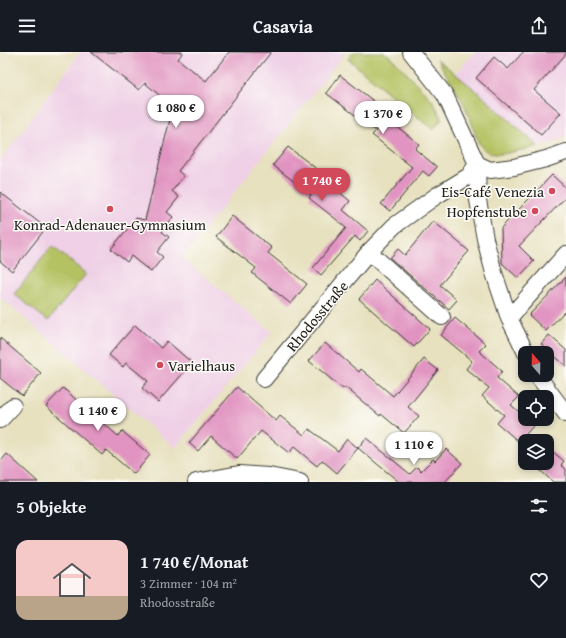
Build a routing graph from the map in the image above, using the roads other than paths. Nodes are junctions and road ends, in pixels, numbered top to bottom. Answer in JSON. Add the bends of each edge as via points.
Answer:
{"nodes":[{"id":1,"x":411,"y":52,"type":"edge"},
{"id":2,"x":566,"y":152,"type":"edge"},
{"id":3,"x":477,"y":164,"type":"junction"},
{"id":4,"x":369,"y":252,"type":"junction"},
{"id":5,"x":566,"y":254,"type":"edge"},
{"id":6,"x":442,"y":317,"type":"dead end"},
{"id":7,"x":509,"y":318,"type":"junction"},
{"id":8,"x":523,"y":346,"type":"edge"},
{"id":9,"x":264,"y":380,"type":"dead end"},
{"id":10,"x":542,"y":382,"type":"edge"},
{"id":11,"x":13,"y":406,"type":"dead end"},
{"id":12,"x":566,"y":414,"type":"edge"},
{"id":13,"x":0,"y":420,"type":"edge"},
{"id":14,"x":196,"y":482,"type":"edge"},
{"id":15,"x":300,"y":482,"type":"edge"}],
"edges":[{"from":1,"to":3,"type":"street","via":[[445,94]]},
{"from":2,"to":3,"type":"street","via":[[546,160],[514,167],[490,170]]},
{"from":3,"to":4,"type":"street","name":"Rhodosstraße","via":[[469,176],[394,226]]},
{"from":3,"to":7,"type":"street","via":[[478,200],[485,239]]},
{"from":4,"to":6,"type":"street"},
{"from":4,"to":9,"type":"street","name":"Rhodosstraße"},
{"from":5,"to":7,"type":"street"},
{"from":7,"to":8,"type":"street"},
{"from":10,"to":12,"type":"street"},
{"from":11,"to":13,"type":"street"},
{"from":14,"to":15,"type":"street","via":[[240,474]]}]}
